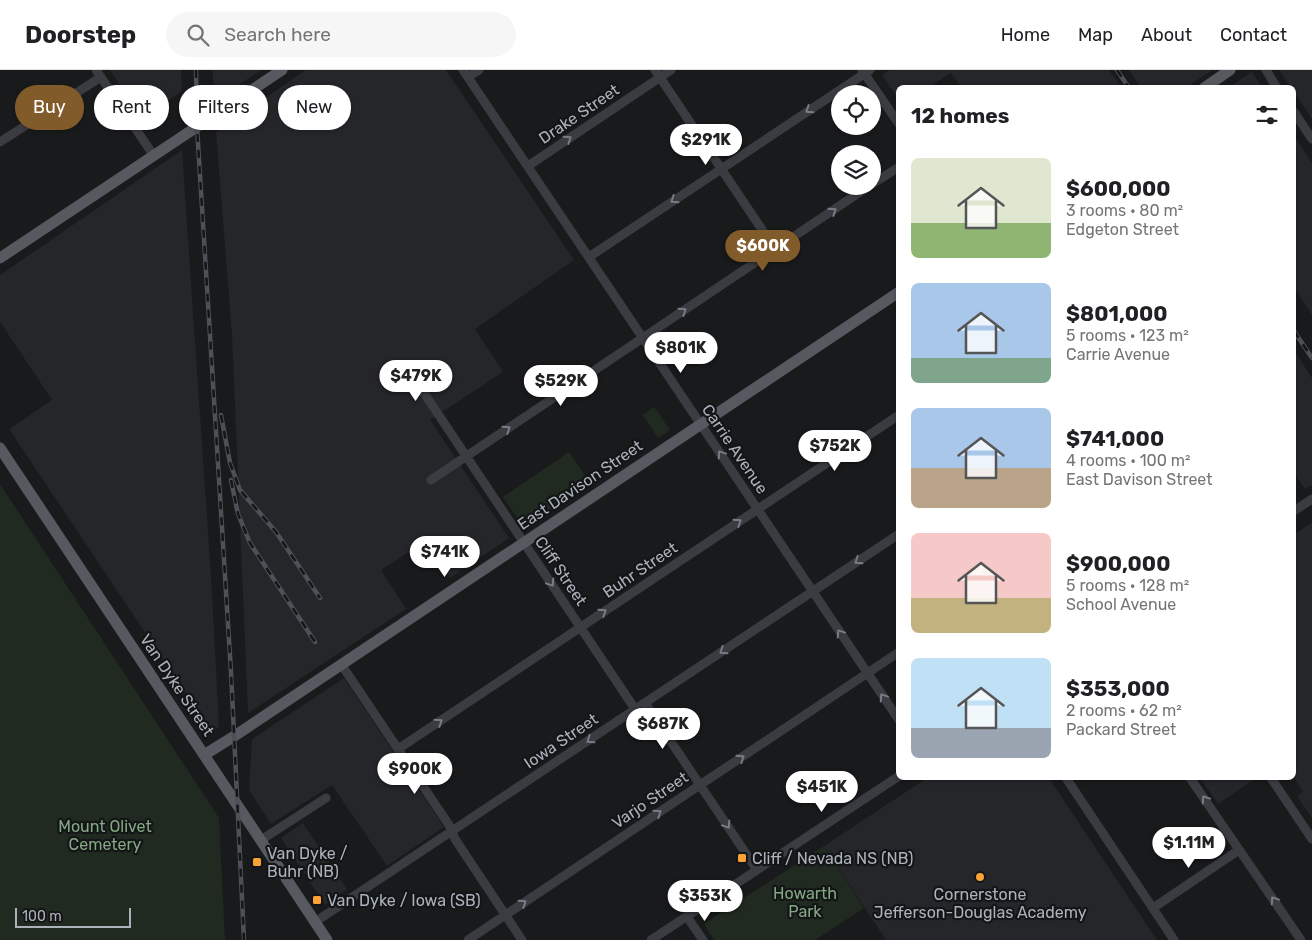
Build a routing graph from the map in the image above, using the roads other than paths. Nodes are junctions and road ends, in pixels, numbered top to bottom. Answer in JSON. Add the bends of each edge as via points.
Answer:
{"nodes":[{"id":1,"x":282,"y":70,"type":"edge"},
{"id":2,"x":479,"y":70,"type":"edge"},
{"id":3,"x":672,"y":70,"type":"edge"},
{"id":4,"x":1230,"y":70,"type":"edge"},
{"id":5,"x":1266,"y":70,"type":"edge"},
{"id":6,"x":865,"y":71,"type":"edge"},
{"id":7,"x":99,"y":74,"type":"edge"},
{"id":8,"x":466,"y":74,"type":"edge"},
{"id":9,"x":658,"y":74,"type":"edge"},
{"id":10,"x":1208,"y":85,"type":"edge"},
{"id":11,"x":1275,"y":85,"type":"edge"},
{"id":12,"x":1296,"y":115,"type":"edge"},
{"id":13,"x":896,"y":119,"type":"edge"},
{"id":14,"x":1312,"y":139,"type":"edge"},
{"id":15,"x":0,"y":142,"type":"edge"},
{"id":16,"x":154,"y":156,"type":"junction"},
{"id":17,"x":528,"y":166,"type":"junction"},
{"id":18,"x":721,"y":168,"type":"junction"},
{"id":19,"x":896,"y":169,"type":"edge"},
{"id":20,"x":881,"y":179,"type":"edge"},
{"id":21,"x":856,"y":195,"type":"edge"},
{"id":22,"x":775,"y":249,"type":"junction"},
{"id":23,"x":589,"y":257,"type":"junction"},
{"id":24,"x":0,"y":258,"type":"edge"},
{"id":25,"x":896,"y":294,"type":"edge"},
{"id":26,"x":643,"y":338,"type":"junction"},
{"id":27,"x":412,"y":375,"type":"dead end"},
{"id":28,"x":896,"y":417,"type":"edge"},
{"id":29,"x":700,"y":424,"type":"junction"},
{"id":30,"x":0,"y":448,"type":"edge"},
{"id":31,"x":466,"y":456,"type":"junction"},
{"id":32,"x":431,"y":480,"type":"dead end"},
{"id":33,"x":1312,"y":498,"type":"edge"},
{"id":34,"x":758,"y":509,"type":"junction"},
{"id":35,"x":1296,"y":510,"type":"edge"},
{"id":36,"x":896,"y":536,"type":"edge"},
{"id":37,"x":524,"y":542,"type":"junction"},
{"id":38,"x":813,"y":591,"type":"junction"},
{"id":39,"x":581,"y":627,"type":"junction"},
{"id":40,"x":896,"y":654,"type":"edge"},
{"id":41,"x":341,"y":664,"type":"junction"},
{"id":42,"x":867,"y":673,"type":"junction"},
{"id":43,"x":645,"y":703,"type":"junction"},
{"id":44,"x":635,"y":709,"type":"junction"},
{"id":45,"x":896,"y":716,"type":"edge"},
{"id":46,"x":398,"y":749,"type":"junction"},
{"id":47,"x":204,"y":755,"type":"junction"},
{"id":48,"x":896,"y":778,"type":"edge"},
{"id":49,"x":1067,"y":780,"type":"edge"},
{"id":50,"x":1191,"y":780,"type":"edge"},
{"id":51,"x":1272,"y":780,"type":"edge"},
{"id":52,"x":700,"y":784,"type":"junction"},
{"id":53,"x":326,"y":798,"type":"dead end"},
{"id":54,"x":452,"y":832,"type":"junction"},
{"id":55,"x":1312,"y":839,"type":"edge"},
{"id":56,"x":261,"y":840,"type":"junction"},
{"id":57,"x":1239,"y":850,"type":"junction"},
{"id":58,"x":758,"y":870,"type":"junction"},
{"id":59,"x":1152,"y":908,"type":"junction"},
{"id":60,"x":505,"y":915,"type":"junction"},
{"id":61,"x":687,"y":917,"type":"junction"},
{"id":62,"x":315,"y":922,"type":"junction"},
{"id":63,"x":327,"y":940,"type":"edge"},
{"id":64,"x":468,"y":940,"type":"edge"},
{"id":65,"x":522,"y":940,"type":"edge"},
{"id":66,"x":651,"y":940,"type":"edge"},
{"id":67,"x":702,"y":940,"type":"edge"},
{"id":68,"x":1174,"y":940,"type":"edge"},
{"id":69,"x":1301,"y":940,"type":"edge"}],
"edges":[{"from":1,"to":16,"type":"main road"},
{"from":2,"to":8,"type":"street"},
{"from":3,"to":9,"type":"street","name":"Drake Street"},
{"from":4,"to":10,"type":"main road"},
{"from":5,"to":11,"type":"street"},
{"from":6,"to":13,"type":"street"},
{"from":6,"to":18,"type":"street","one_way":true},
{"from":7,"to":15,"type":"street"},
{"from":7,"to":16,"type":"street"},
{"from":8,"to":17,"type":"street","name":"Carrie Avenue"},
{"from":17,"to":9,"type":"street","name":"Drake Street","one_way":true},
{"from":9,"to":18,"type":"street"},
{"from":12,"to":14,"type":"street"},
{"from":16,"to":24,"type":"main road"},
{"from":17,"to":23,"type":"street","name":"Carrie Avenue"},
{"from":18,"to":22,"type":"street"},
{"from":18,"to":23,"type":"street","one_way":true},
{"from":19,"to":20,"type":"street"},
{"from":22,"to":21,"type":"street","one_way":true},
{"from":26,"to":22,"type":"street","one_way":true},
{"from":23,"to":26,"type":"street","name":"Carrie Avenue"},
{"from":25,"to":29,"type":"main road","name":"East Davison Street"},
{"from":26,"to":29,"type":"street","name":"Carrie Avenue"},
{"from":31,"to":26,"type":"street","one_way":true},
{"from":27,"to":31,"type":"street","name":"Cliff Street"},
{"from":28,"to":34,"type":"street","name":"Buhr Street"},
{"from":34,"to":29,"type":"street","name":"Carrie Avenue","one_way":true},
{"from":29,"to":37,"type":"main road","name":"East Davison Street"},
{"from":30,"to":47,"type":"main road","name":"Van Dyke Street"},
{"from":31,"to":32,"type":"street"},
{"from":31,"to":37,"type":"street","name":"Cliff Street"},
{"from":33,"to":35,"type":"street"},
{"from":34,"to":38,"type":"street","name":"Carrie Avenue"},
{"from":39,"to":34,"type":"street","name":"Buhr Street","one_way":true},
{"from":36,"to":38,"type":"street","name":"Iowa Street","one_way":true},
{"from":37,"to":39,"type":"street","name":"Cliff Street","one_way":true},
{"from":37,"to":41,"type":"main road","name":"East Davison Street"},
{"from":42,"to":38,"type":"street","name":"Carrie Avenue","one_way":true},
{"from":38,"to":43,"type":"street","name":"Iowa Street","one_way":true},
{"from":39,"to":44,"type":"street","name":"Cliff Street"},
{"from":46,"to":39,"type":"street","name":"Buhr Street","one_way":true},
{"from":40,"to":42,"type":"street","name":"Varjo Street"},
{"from":41,"to":46,"type":"street"},
{"from":41,"to":47,"type":"main road","name":"East Davison Street"},
{"from":45,"to":42,"type":"street","name":"Carrie Avenue","one_way":true},
{"from":52,"to":42,"type":"street","name":"Varjo Street","one_way":true},
{"from":43,"to":44,"type":"street","name":"Iowa Street"},
{"from":43,"to":52,"type":"street"},
{"from":44,"to":54,"type":"street","name":"Iowa Street","one_way":true},
{"from":46,"to":54,"type":"street"},
{"from":47,"to":56,"type":"main road","name":"Van Dyke Street"},
{"from":48,"to":58,"type":"street"},
{"from":49,"to":59,"type":"street"},
{"from":57,"to":50,"type":"street","one_way":true},
{"from":51,"to":55,"type":"street"},
{"from":52,"to":58,"type":"street","one_way":true},
{"from":60,"to":52,"type":"street","name":"Varjo Street","one_way":true},
{"from":53,"to":56,"type":"street"},
{"from":54,"to":60,"type":"street"},
{"from":54,"to":62,"type":"street","name":"Iowa Street"},
{"from":56,"to":62,"type":"main road","name":"Van Dyke Street"},
{"from":57,"to":59,"type":"street"},
{"from":69,"to":57,"type":"street","one_way":true},
{"from":58,"to":61,"type":"street"},
{"from":59,"to":68,"type":"street"},
{"from":60,"to":64,"type":"street","name":"Varjo Street"},
{"from":60,"to":65,"type":"street"},
{"from":61,"to":66,"type":"street"},
{"from":61,"to":67,"type":"street"},
{"from":62,"to":63,"type":"main road","name":"Van Dyke Street"}]}
